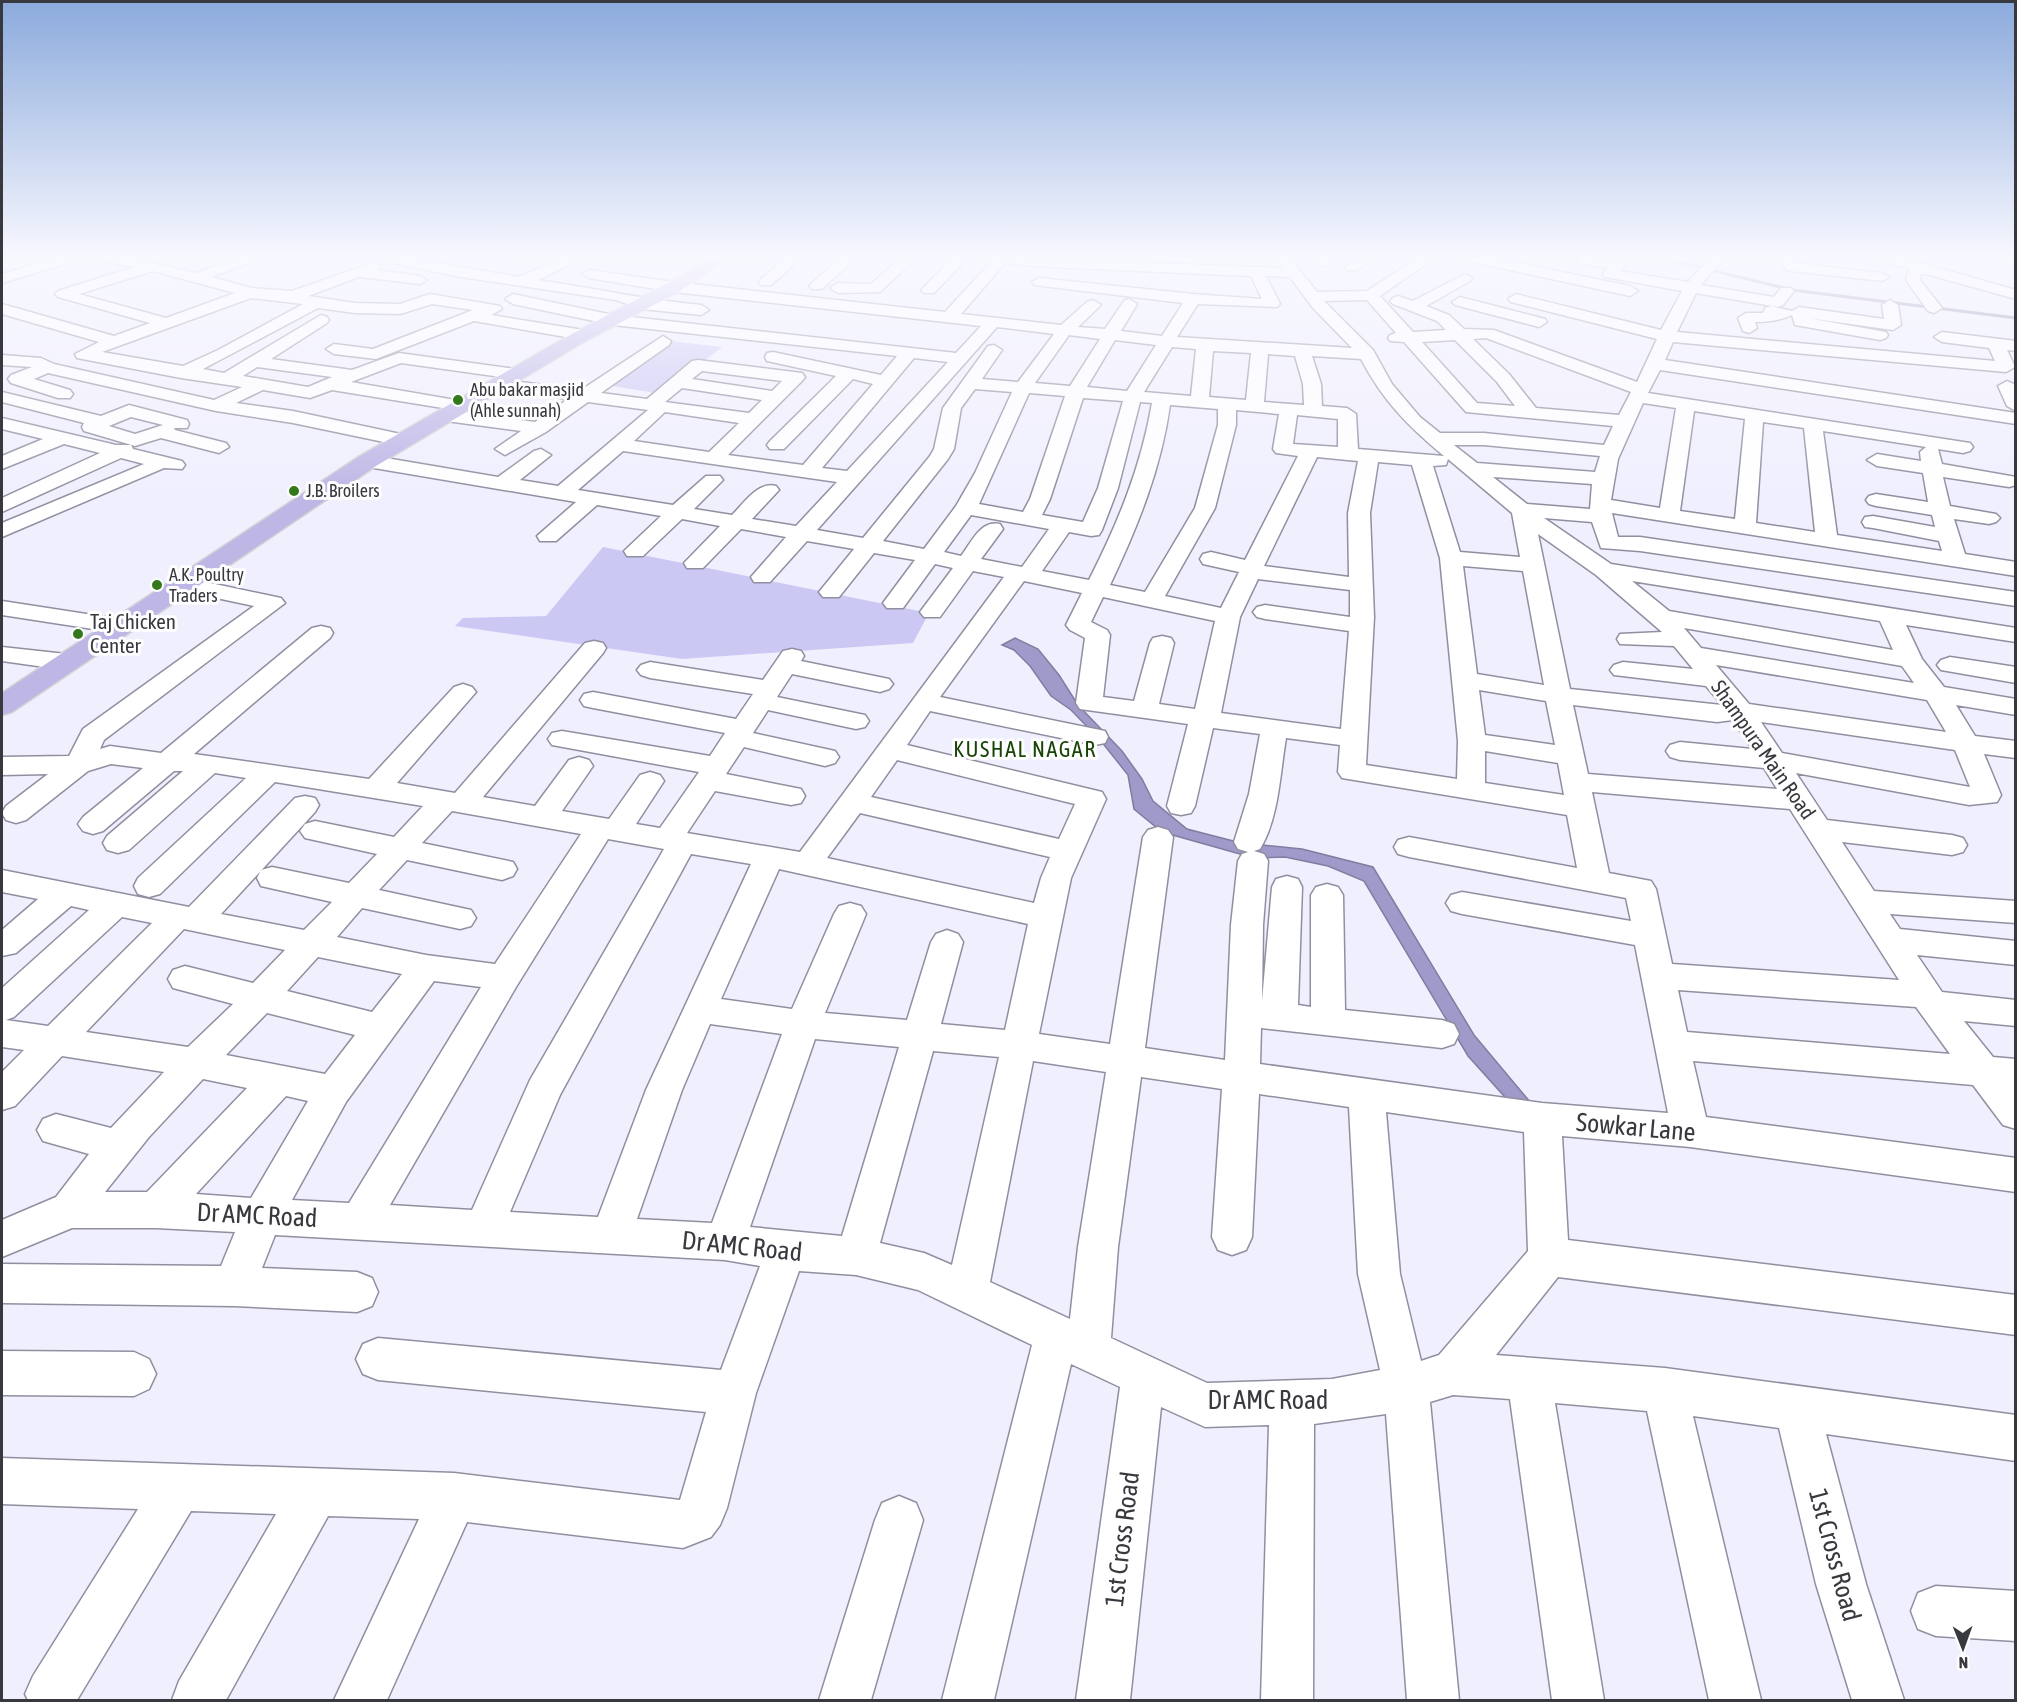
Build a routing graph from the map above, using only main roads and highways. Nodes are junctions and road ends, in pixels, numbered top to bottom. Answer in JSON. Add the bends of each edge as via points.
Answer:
{"nodes":[{"id":1,"x":581,"y":336,"type":"edge"},
{"id":2,"x":2,"y":706,"type":"edge"}],
"edges":[{"from":1,"to":2,"type":"main road","via":[[368,461]]}]}
